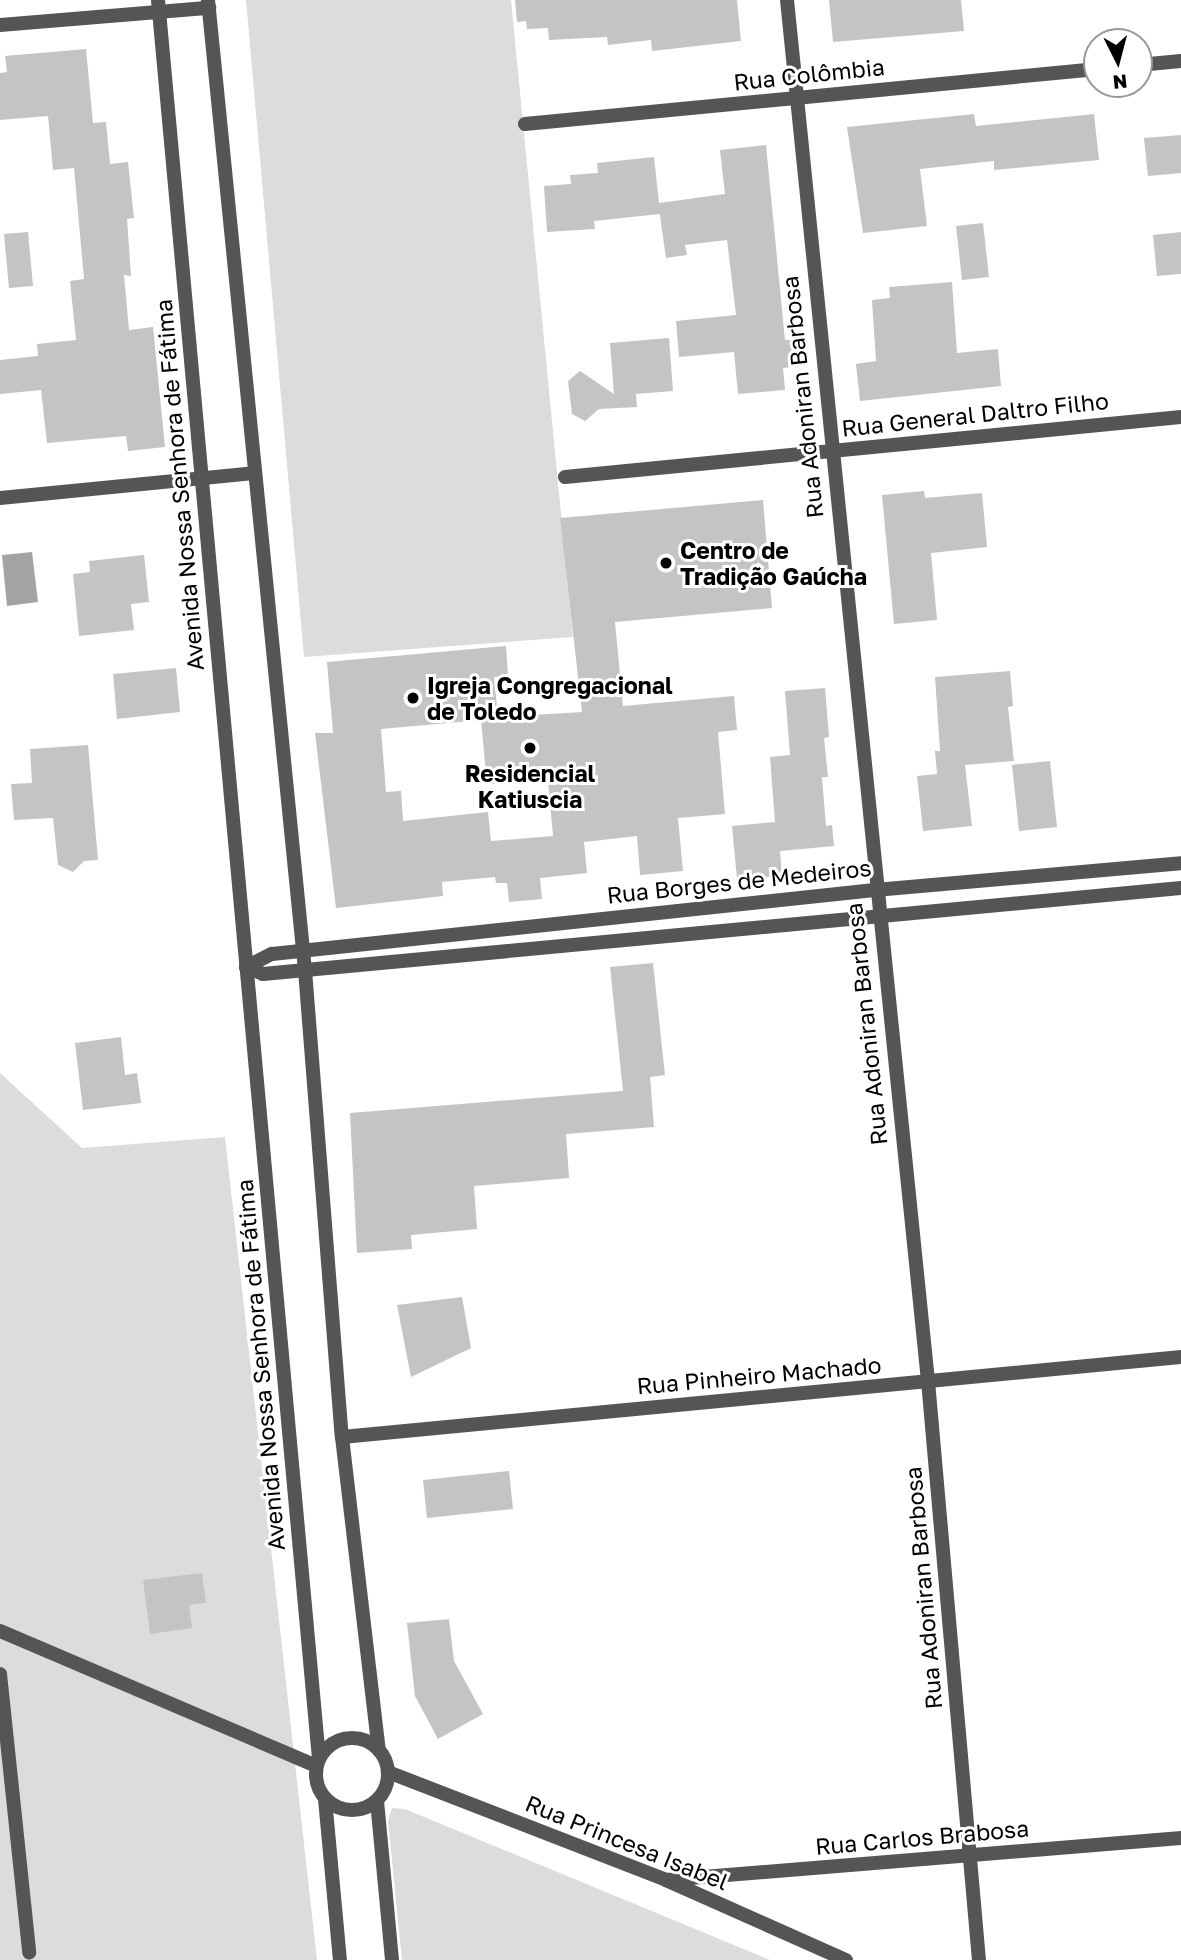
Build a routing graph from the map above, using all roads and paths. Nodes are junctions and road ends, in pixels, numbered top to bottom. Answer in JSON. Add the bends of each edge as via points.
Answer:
{"nodes":[{"id":1,"x":787,"y":0,"type":"edge"},
{"id":2,"x":209,"y":4,"type":"edge"},
{"id":3,"x":158,"y":6,"type":"edge"},
{"id":4,"x":0,"y":24,"type":"edge"},
{"id":5,"x":1181,"y":61,"type":"edge"},
{"id":6,"x":1153,"y":64,"type":"edge"},
{"id":7,"x":1083,"y":70,"type":"edge"},
{"id":8,"x":796,"y":98,"type":"junction"},
{"id":9,"x":525,"y":124,"type":"dead end"},
{"id":10,"x":1181,"y":417,"type":"edge"},
{"id":11,"x":830,"y":451,"type":"junction"},
{"id":12,"x":254,"y":473,"type":"junction"},
{"id":13,"x":565,"y":477,"type":"dead end"},
{"id":14,"x":201,"y":479,"type":"junction"},
{"id":15,"x":0,"y":498,"type":"edge"},
{"id":16,"x":1181,"y":863,"type":"edge"},
{"id":17,"x":1181,"y":888,"type":"edge"},
{"id":18,"x":875,"y":890,"type":"junction"},
{"id":19,"x":878,"y":914,"type":"junction"},
{"id":20,"x":303,"y":950,"type":"junction"},
{"id":21,"x":246,"y":967,"type":"junction"},
{"id":22,"x":304,"y":970,"type":"junction"},
{"id":23,"x":1181,"y":1357,"type":"edge"},
{"id":24,"x":928,"y":1381,"type":"junction"},
{"id":25,"x":342,"y":1437,"type":"junction"},
{"id":26,"x":0,"y":1631,"type":"edge"},
{"id":27,"x":0,"y":1674,"type":"edge"},
{"id":28,"x":379,"y":1750,"type":"junction"},
{"id":29,"x":317,"y":1762,"type":"junction"},
{"id":30,"x":388,"y":1772,"type":"junction"},
{"id":31,"x":325,"y":1799,"type":"junction"},
{"id":32,"x":377,"y":1801,"type":"junction"},
{"id":33,"x":1181,"y":1838,"type":"edge"},
{"id":34,"x":969,"y":1857,"type":"junction"},
{"id":35,"x":666,"y":1880,"type":"junction"},
{"id":36,"x":30,"y":1952,"type":"dead end"},
{"id":37,"x":340,"y":1960,"type":"edge"},
{"id":38,"x":392,"y":1960,"type":"edge"},
{"id":39,"x":846,"y":1960,"type":"edge"},
{"id":40,"x":979,"y":1960,"type":"edge"}],
"edges":[{"from":1,"to":8,"type":"street","name":"Rua Adoniran Barbosa"},
{"from":2,"to":3,"type":"street"},
{"from":2,"to":12,"type":"street"},
{"from":3,"to":4,"type":"street"},
{"from":3,"to":14,"type":"street","name":"Avenida Nossa Senhora de Fátima"},
{"from":5,"to":6,"type":"street"},
{"from":7,"to":8,"type":"street","name":"Rua Colômbia"},
{"from":8,"to":9,"type":"street","name":"Rua Colômbia"},
{"from":8,"to":11,"type":"street","name":"Rua Adoniran Barbosa"},
{"from":10,"to":11,"type":"street","name":"Rua General Daltro Filho"},
{"from":11,"to":13,"type":"street","name":"Rua General Daltro Filho"},
{"from":11,"to":18,"type":"street","name":"Rua Adoniran Barbosa"},
{"from":12,"to":14,"type":"street"},
{"from":12,"to":20,"type":"street"},
{"from":14,"to":15,"type":"street"},
{"from":14,"to":21,"type":"street","name":"Avenida Nossa Senhora de Fátima"},
{"from":16,"to":18,"type":"street","name":"Rua Borges de Medeiros"},
{"from":17,"to":19,"type":"street","name":"Rua Borges de Medeiros"},
{"from":18,"to":19,"type":"street","name":"Rua Adoniran Barbosa"},
{"from":18,"to":20,"type":"street","name":"Rua Borges de Medeiros"},
{"from":19,"to":22,"type":"street","name":"Rua Borges de Medeiros"},
{"from":19,"to":24,"type":"street","name":"Rua Adoniran Barbosa"},
{"from":20,"to":21,"type":"street","via":[[264,955]]},
{"from":20,"to":22,"type":"street"},
{"from":21,"to":22,"type":"street","via":[[263,974]]},
{"from":21,"to":29,"type":"street","name":"Avenida Nossa Senhora de Fátima"},
{"from":22,"to":25,"type":"street"},
{"from":23,"to":24,"type":"street","name":"Rua Pinheiro Machado"},
{"from":24,"to":25,"type":"street","name":"Rua Pinheiro Machado"},
{"from":24,"to":34,"type":"street","name":"Rua Adoniran Barbosa"},
{"from":25,"to":28,"type":"street"},
{"from":26,"to":29,"type":"street"},
{"from":27,"to":36,"type":"street"},
{"from":28,"to":29,"type":"street","via":[[362,1739],[342,1739]]},
{"from":28,"to":30,"type":"street"},
{"from":29,"to":31,"type":"street","name":"Avenida Nossa Senhora de Fátima","via":[[316,1784]]},
{"from":30,"to":32,"type":"street"},
{"from":30,"to":35,"type":"street","name":"Rua Princesa Isabel"},
{"from":31,"to":32,"type":"street","via":[[345,1810]]},
{"from":31,"to":37,"type":"street","name":"Avenida Nossa Senhora de Fátima"},
{"from":32,"to":38,"type":"street"},
{"from":33,"to":34,"type":"street","name":"Rua Carlos Brabosa"},
{"from":34,"to":35,"type":"street","name":"Rua Carlos Brabosa"},
{"from":34,"to":40,"type":"street","name":"Rua Adoniran Barbosa"},
{"from":35,"to":39,"type":"street","name":"Rua Princesa Isabel"}]}
